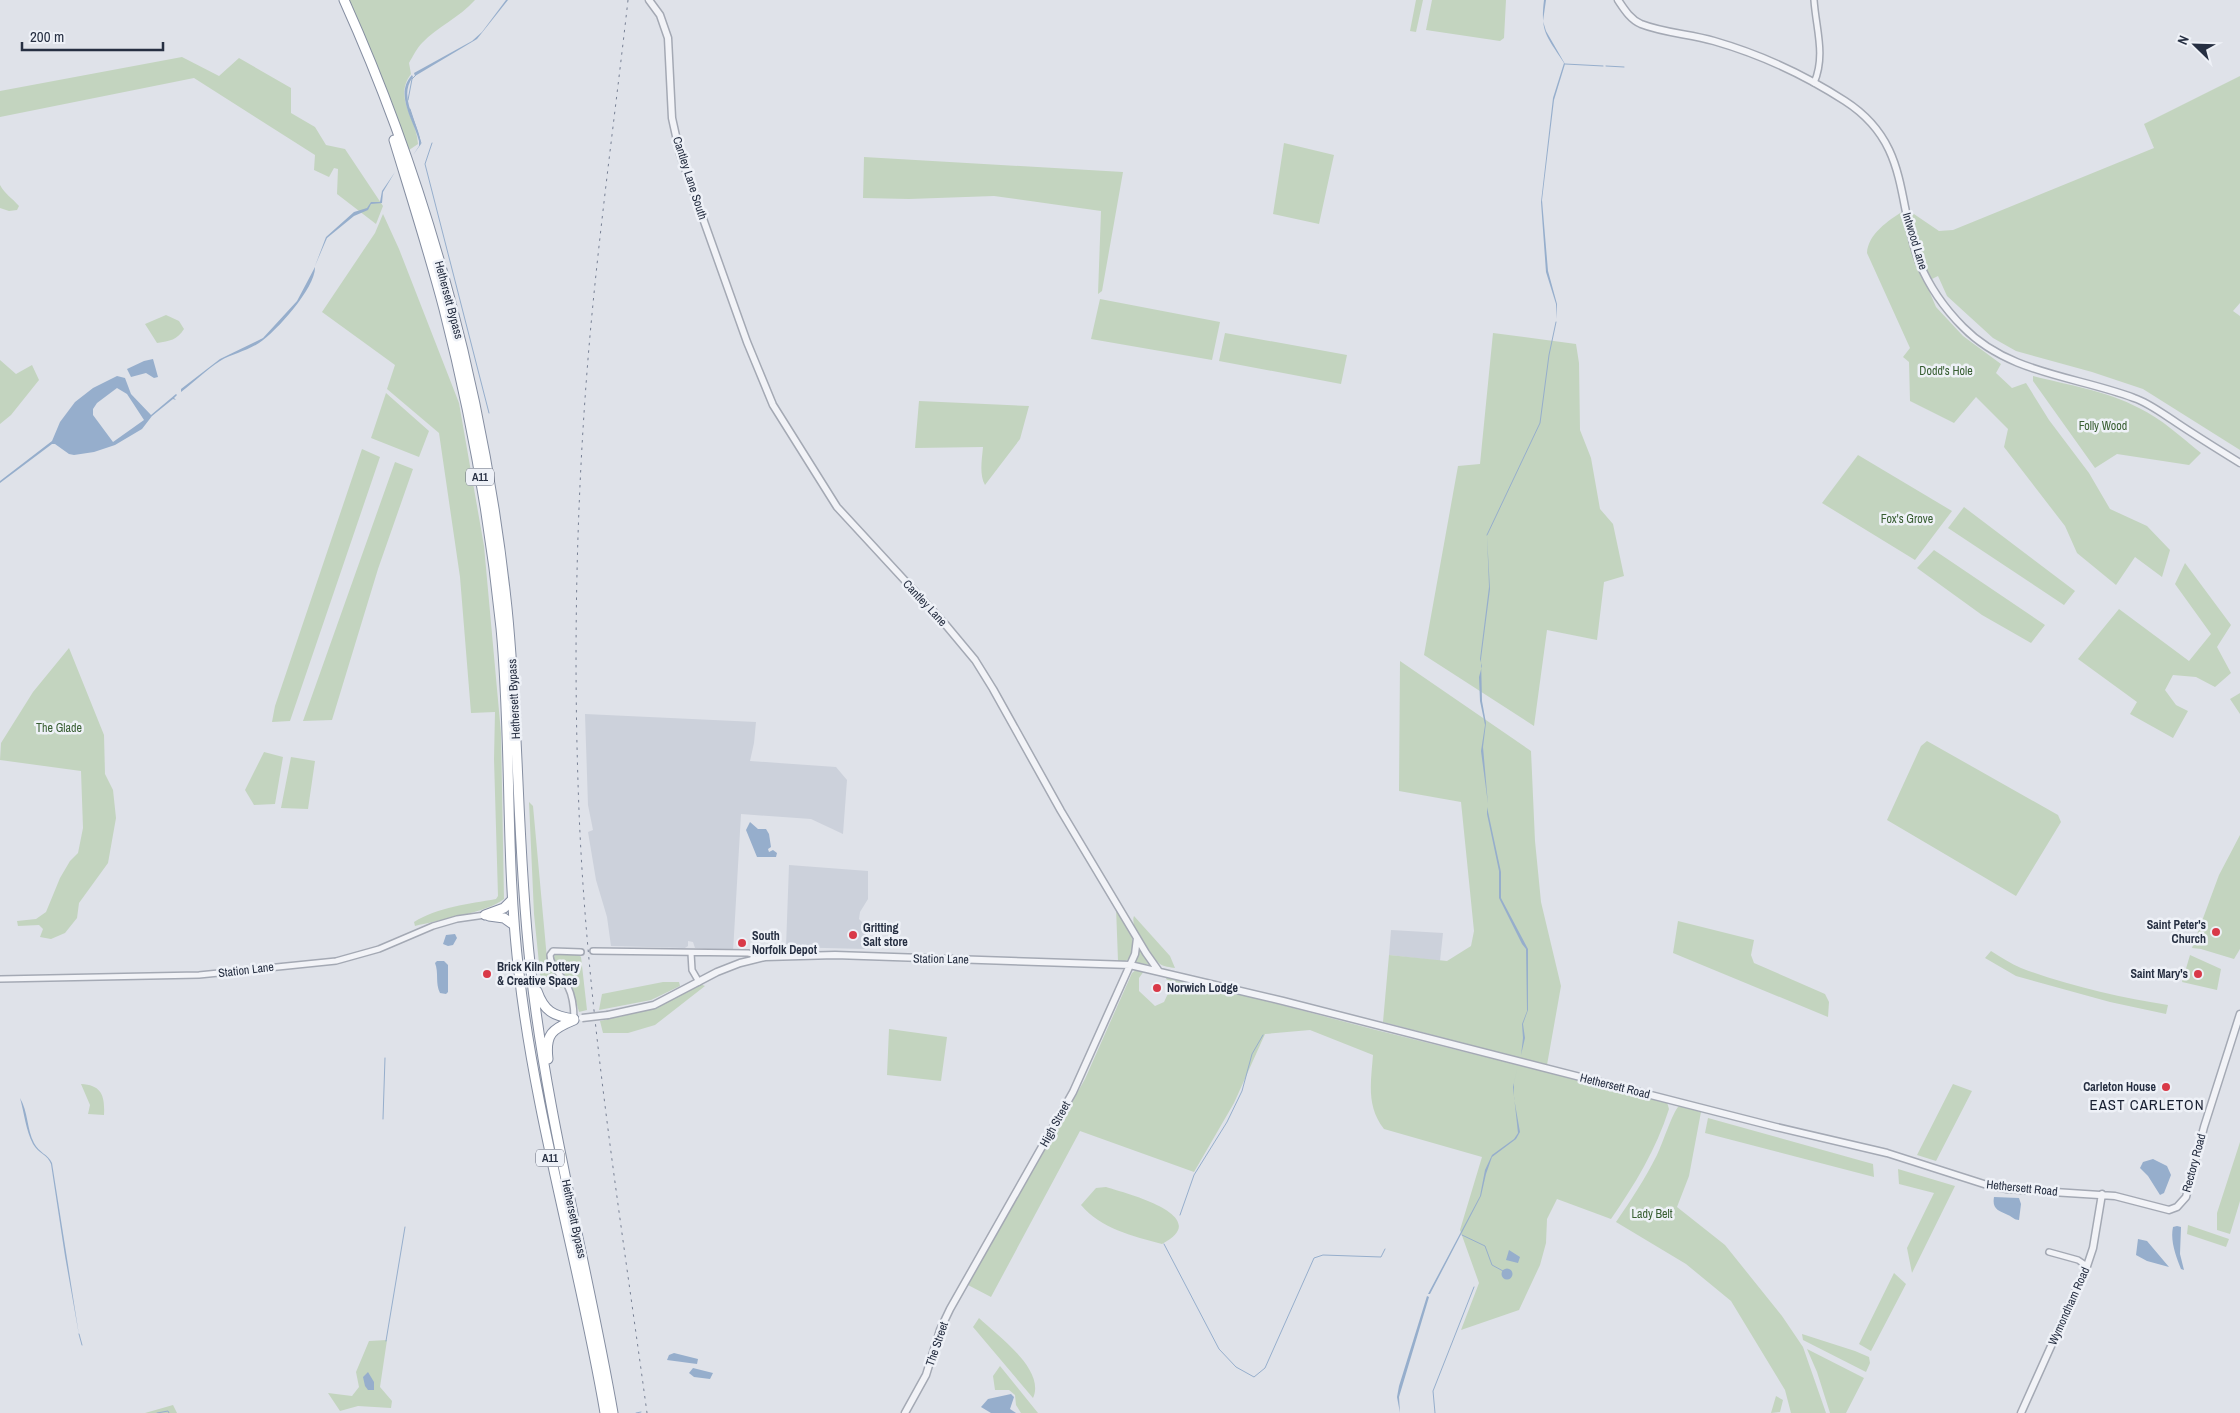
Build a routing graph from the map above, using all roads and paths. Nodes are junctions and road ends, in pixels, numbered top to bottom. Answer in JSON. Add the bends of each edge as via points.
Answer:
{"nodes":[{"id":1,"x":343,"y":0,"type":"edge"},
{"id":2,"x":649,"y":0,"type":"edge"},
{"id":3,"x":1618,"y":0,"type":"edge"},
{"id":4,"x":1814,"y":0,"type":"edge"},
{"id":5,"x":1814,"y":83,"type":"junction"},
{"id":6,"x":720,"y":268,"type":"joint"},
{"id":7,"x":2240,"y":463,"type":"edge"},
{"id":8,"x":512,"y":900,"type":"junction"},
{"id":9,"x":485,"y":915,"type":"junction"},
{"id":10,"x":514,"y":925,"type":"junction"},
{"id":11,"x":1137,"y":938,"type":"junction"},
{"id":12,"x":593,"y":951,"type":"dead end"},
{"id":13,"x":582,"y":952,"type":"dead end"},
{"id":14,"x":691,"y":954,"type":"junction"},
{"id":15,"x":753,"y":959,"type":"junction"},
{"id":16,"x":530,"y":963,"type":"junction"},
{"id":17,"x":1130,"y":965,"type":"junction"},
{"id":18,"x":1158,"y":970,"type":"junction"},
{"id":19,"x":0,"y":979,"type":"edge"},
{"id":20,"x":699,"y":982,"type":"junction"},
{"id":21,"x":2240,"y":1014,"type":"edge"},
{"id":22,"x":578,"y":1019,"type":"junction"},
{"id":23,"x":549,"y":1098,"type":"junction"},
{"id":24,"x":2102,"y":1194,"type":"junction"},
{"id":25,"x":2049,"y":1252,"type":"dead end"},
{"id":26,"x":2087,"y":1266,"type":"junction"},
{"id":27,"x":969,"y":1276,"type":"joint"},
{"id":28,"x":605,"y":1413,"type":"edge"},
{"id":29,"x":613,"y":1413,"type":"edge"},
{"id":30,"x":905,"y":1413,"type":"edge"},
{"id":31,"x":2021,"y":1413,"type":"edge"}],
"edges":[{"from":1,"to":8,"type":"highway","name":"Hethersett Bypass","number":"A11","via":[[391,129],[443,308],[473,438],[502,635]]},
{"from":1,"to":16,"type":"highway","name":"Hethersett Bypass","number":"A11","via":[[370,59],[418,190],[451,304],[482,438],[512,657],[520,846]]},
{"from":2,"to":6,"type":"street","name":"Cantley Lane South","via":[[660,15],[668,38],[672,118],[678,148]]},
{"from":3,"to":5,"type":"street","name":"Intwood Lane","via":[[1640,24],[1734,47]]},
{"from":4,"to":5,"type":"street","via":[[1820,56]]},
{"from":5,"to":7,"type":"street","name":"Intwood Lane","via":[[1864,116],[1887,145],[1896,163],[1920,263],[1937,296],[1973,336],[2007,359],[2136,398]]},
{"from":6,"to":11,"type":"street","name":"Cantley Lane","via":[[760,377],[807,462],[855,529],[976,660],[1061,812]]},
{"from":8,"to":9,"type":"highway","via":[[504,908]]},
{"from":8,"to":10,"type":"highway","name":"Hethersett Bypass","number":"A11"},
{"from":9,"to":10,"type":"highway","via":[[504,918]]},
{"from":9,"to":19,"type":"street","name":"Station Lane","via":[[433,926],[379,949],[336,960],[199,975]]},
{"from":10,"to":28,"type":"highway","name":"Hethersett Bypass","number":"A11","via":[[538,1100]]},
{"from":11,"to":17,"type":"street"},
{"from":11,"to":18,"type":"street","name":"Cantley Lane"},
{"from":12,"to":14,"type":"street","name":"Station Lane"},
{"from":13,"to":22,"type":"street","via":[[553,951],[550,955],[568,987]]},
{"from":14,"to":15,"type":"street","name":"Station Lane","via":[[748,953],[753,954]]},
{"from":14,"to":20,"type":"street","via":[[692,970]]},
{"from":15,"to":17,"type":"street","name":"Station Lane","via":[[827,955]]},
{"from":15,"to":20,"type":"street","name":"Station Lane"},
{"from":16,"to":22,"type":"highway","number":"A11","via":[[537,992],[545,1008],[555,1015]]},
{"from":16,"to":23,"type":"highway","name":"Hethersett Bypass","number":"A11"},
{"from":17,"to":18,"type":"street","name":"Hethersett Road"},
{"from":17,"to":27,"type":"street","name":"High Street","via":[[1073,1092]]},
{"from":18,"to":24,"type":"street","name":"Hethersett Road","via":[[1776,1128],[1887,1153],[1987,1186]]},
{"from":20,"to":22,"type":"street","name":"Station Lane","bridge":true,"via":[[654,1005]]},
{"from":21,"to":24,"type":"street","name":"Rectory Road","via":[[2181,1205],[2169,1210]]},
{"from":22,"to":23,"type":"highway","number":"A11","via":[[555,1028],[548,1042]]},
{"from":23,"to":29,"type":"highway","name":"Hethersett Bypass","number":"A11"},
{"from":24,"to":26,"type":"street","name":"Wymondham Road"},
{"from":25,"to":26,"type":"street","via":[[2078,1260]]},
{"from":26,"to":31,"type":"street","name":"Wymondham Road"},
{"from":27,"to":30,"type":"street","name":"The Street","via":[[940,1330],[926,1374]]}]}
